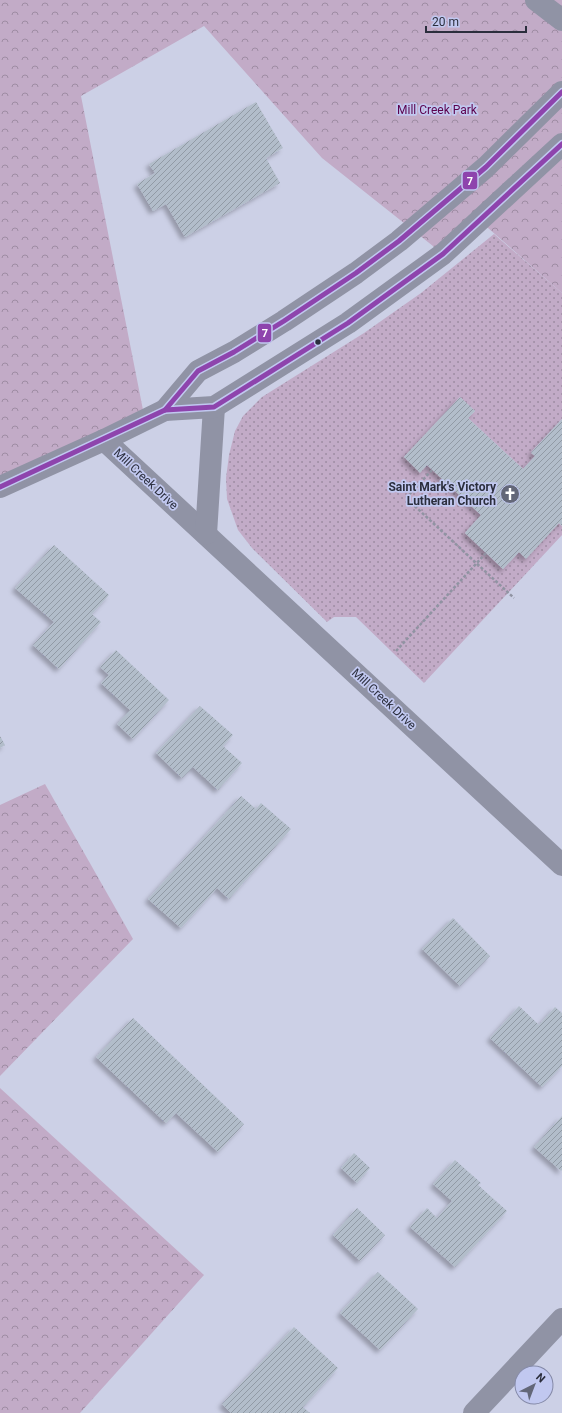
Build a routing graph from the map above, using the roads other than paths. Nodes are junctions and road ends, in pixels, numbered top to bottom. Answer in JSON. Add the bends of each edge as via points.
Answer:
{"nodes":[{"id":1,"x":536,"y":0,"type":"edge"},
{"id":2,"x":562,"y":20,"type":"edge"},
{"id":3,"x":562,"y":92,"type":"edge"},
{"id":4,"x":562,"y":144,"type":"edge"},
{"id":5,"x":214,"y":407,"type":"junction"},
{"id":6,"x":165,"y":410,"type":"junction"},
{"id":7,"x":104,"y":440,"type":"junction"},
{"id":8,"x":0,"y":487,"type":"edge"},
{"id":9,"x":206,"y":534,"type":"junction"},
{"id":10,"x":562,"y":865,"type":"edge"},
{"id":11,"x":562,"y":1319,"type":"edge"},
{"id":12,"x":474,"y":1413,"type":"edge"}],
"edges":[{"from":1,"to":2,"type":"street"},
{"from":3,"to":6,"type":"street","via":[[486,167],[399,241],[356,273],[234,352],[198,371]]},
{"from":4,"to":5,"type":"street","via":[[443,254],[354,318]]},
{"from":5,"to":6,"type":"street"},
{"from":5,"to":9,"type":"street"},
{"from":6,"to":7,"type":"street"},
{"from":7,"to":8,"type":"street"},
{"from":7,"to":9,"type":"street","name":"Mill Creek Drive"},
{"from":9,"to":10,"type":"street","name":"Mill Creek Drive"},
{"from":11,"to":12,"type":"street"}]}
